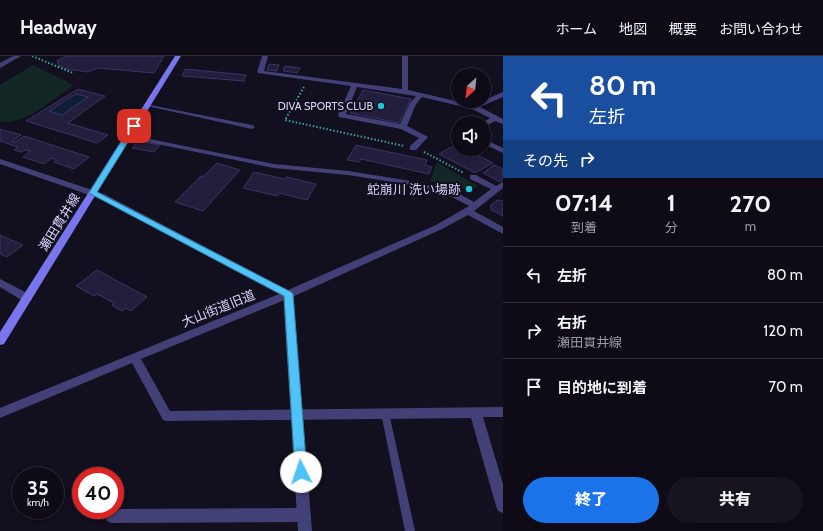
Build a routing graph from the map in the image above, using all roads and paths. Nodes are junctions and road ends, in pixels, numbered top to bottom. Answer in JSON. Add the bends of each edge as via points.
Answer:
{"nodes":[{"id":1,"x":18,"y":56,"type":"edge"},
{"id":2,"x":32,"y":56,"type":"edge"},
{"id":3,"x":178,"y":56,"type":"edge"},
{"id":4,"x":265,"y":56,"type":"edge"},
{"id":5,"x":405,"y":56,"type":"edge"},
{"id":6,"x":0,"y":66,"type":"edge"},
{"id":7,"x":73,"y":74,"type":"dead end"},
{"id":8,"x":309,"y":78,"type":"junction"},
{"id":9,"x":355,"y":84,"type":"junction"},
{"id":10,"x":405,"y":91,"type":"junction"},
{"id":11,"x":503,"y":94,"type":"edge"},
{"id":12,"x":420,"y":95,"type":"junction"},
{"id":13,"x":491,"y":99,"type":"edge"},
{"id":14,"x":451,"y":102,"type":"edge"},
{"id":15,"x":147,"y":105,"type":"junction"},
{"id":16,"x":476,"y":108,"type":"edge"},
{"id":17,"x":495,"y":118,"type":"junction"},
{"id":18,"x":491,"y":121,"type":"edge"},
{"id":19,"x":503,"y":122,"type":"edge"},
{"id":20,"x":252,"y":127,"type":"dead end"},
{"id":21,"x":403,"y":127,"type":"junction"},
{"id":22,"x":128,"y":136,"type":"junction"},
{"id":23,"x":491,"y":145,"type":"edge"},
{"id":24,"x":413,"y":148,"type":"junction"},
{"id":25,"x":503,"y":151,"type":"edge"},
{"id":26,"x":0,"y":161,"type":"edge"},
{"id":27,"x":473,"y":178,"type":"joint"},
{"id":28,"x":498,"y":190,"type":"edge"},
{"id":29,"x":93,"y":193,"type":"junction"},
{"id":30,"x":471,"y":208,"type":"junction"},
{"id":31,"x":503,"y":231,"type":"edge"},
{"id":32,"x":0,"y":282,"type":"edge"},
{"id":33,"x":288,"y":294,"type":"junction"},
{"id":34,"x":27,"y":298,"type":"junction"},
{"id":35,"x":0,"y":341,"type":"edge"},
{"id":36,"x":134,"y":357,"type":"junction"},
{"id":37,"x":475,"y":412,"type":"junction"},
{"id":38,"x":503,"y":412,"type":"edge"},
{"id":39,"x":0,"y":413,"type":"edge"},
{"id":40,"x":385,"y":413,"type":"junction"},
{"id":41,"x":297,"y":415,"type":"junction"},
{"id":42,"x":503,"y":506,"type":"edge"},
{"id":43,"x":304,"y":515,"type":"junction"},
{"id":44,"x":124,"y":516,"type":"edge"},
{"id":45,"x":305,"y":531,"type":"edge"},
{"id":46,"x":410,"y":531,"type":"edge"}],
"edges":[{"from":1,"to":6,"type":"street"},
{"from":2,"to":7,"type":"path"},
{"from":3,"to":15,"type":"main road","name":"瀬田貫井線"},
{"from":4,"to":8,"type":"street","via":[[260,72]]},
{"from":5,"to":10,"type":"street"},
{"from":8,"to":9,"type":"street"},
{"from":8,"to":24,"type":"path","via":[[285,120]]},
{"from":9,"to":10,"type":"street"},
{"from":9,"to":21,"type":"street","via":[[342,115]]},
{"from":10,"to":12,"type":"street"},
{"from":11,"to":13,"type":"street"},
{"from":12,"to":14,"type":"street"},
{"from":12,"to":21,"type":"street"},
{"from":15,"to":20,"type":"lane"},
{"from":15,"to":22,"type":"main road","name":"瀬田貫井線"},
{"from":16,"to":17,"type":"street"},
{"from":17,"to":18,"type":"street"},
{"from":17,"to":19,"type":"street"},
{"from":21,"to":24,"type":"street","via":[[424,138]]},
{"from":22,"to":29,"type":"main road","name":"瀬田貫井線"},
{"from":22,"to":30,"type":"street","via":[[274,166],[348,173],[405,182],[451,193]]},
{"from":23,"to":25,"type":"street"},
{"from":24,"to":27,"type":"path"},
{"from":26,"to":29,"type":"street"},
{"from":27,"to":28,"type":"street"},
{"from":28,"to":30,"type":"street","name":"大山街道旧道"},
{"from":29,"to":33,"type":"street"},
{"from":29,"to":34,"type":"main road","name":"瀬田貫井線"},
{"from":30,"to":31,"type":"street"},
{"from":30,"to":33,"type":"street","name":"大山街道旧道","via":[[439,227]]},
{"from":32,"to":34,"type":"street"},
{"from":33,"to":36,"type":"street","name":"大山街道旧道"},
{"from":33,"to":41,"type":"street"},
{"from":34,"to":35,"type":"main road","name":"瀬田貫井線"},
{"from":36,"to":39,"type":"street","name":"大山街道旧道"},
{"from":36,"to":41,"type":"street","via":[[167,416]]},
{"from":37,"to":38,"type":"street"},
{"from":37,"to":40,"type":"street"},
{"from":37,"to":42,"type":"street"},
{"from":40,"to":41,"type":"street"},
{"from":40,"to":46,"type":"lane"},
{"from":41,"to":43,"type":"street"},
{"from":43,"to":44,"type":"street"},
{"from":43,"to":45,"type":"street"}]}
